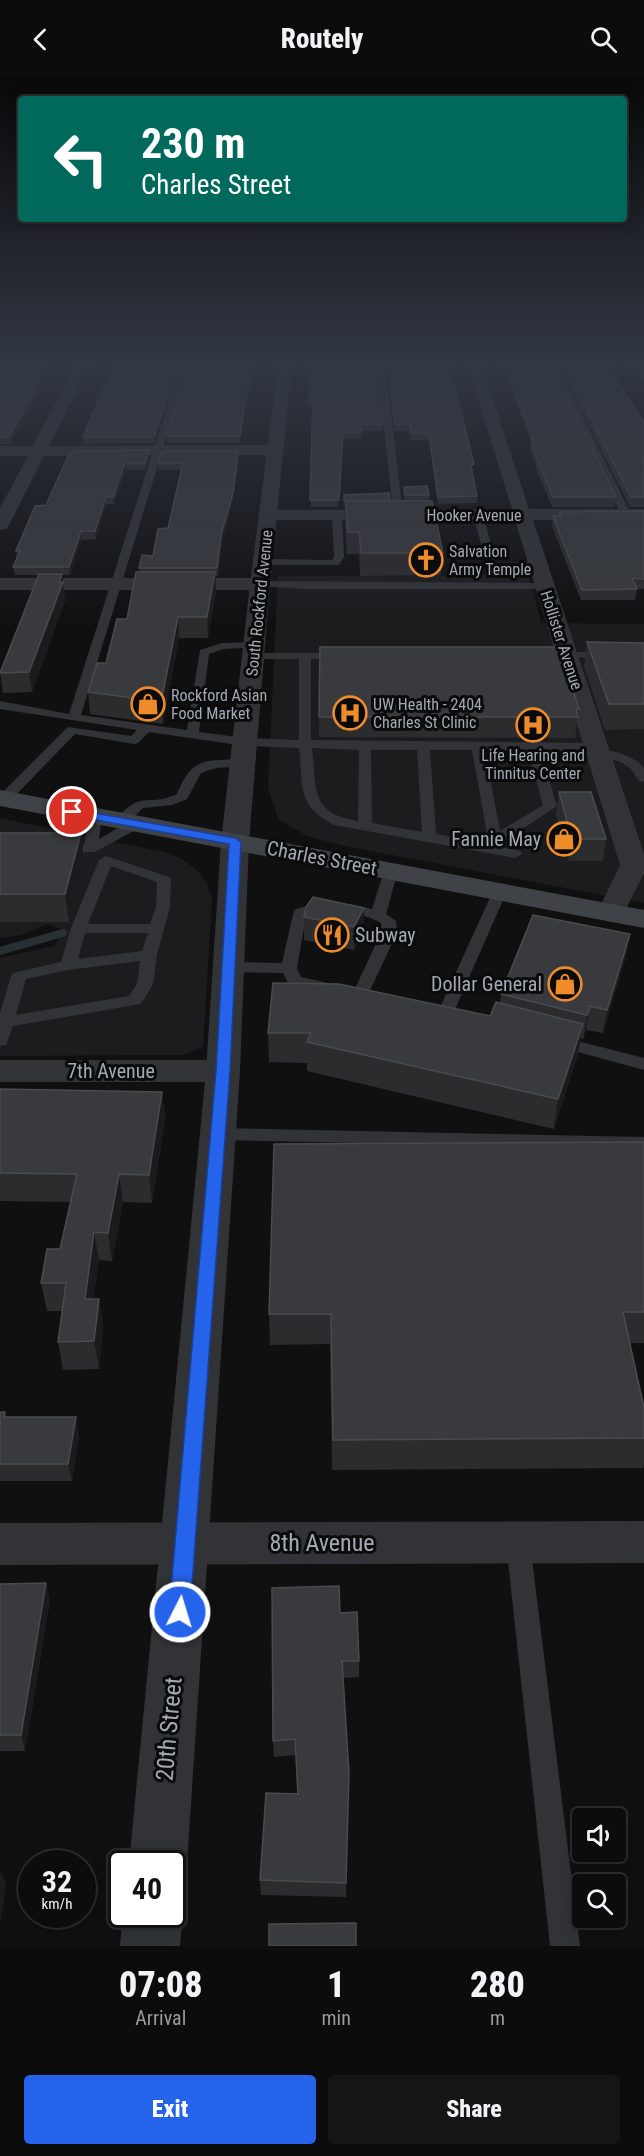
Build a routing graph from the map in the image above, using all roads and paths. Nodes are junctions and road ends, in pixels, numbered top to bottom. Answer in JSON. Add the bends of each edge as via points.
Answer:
{"nodes":[{"id":1,"x":39,"y":451,"type":"edge"},
{"id":2,"x":158,"y":451,"type":"edge"},
{"id":3,"x":274,"y":451,"type":"edge"},
{"id":4,"x":391,"y":451,"type":"edge"},
{"id":5,"x":502,"y":451,"type":"edge"},
{"id":6,"x":601,"y":451,"type":"edge"},
{"id":7,"x":635,"y":514,"type":"edge"},
{"id":8,"x":268,"y":515,"type":"junction"},
{"id":9,"x":337,"y":515,"type":"junction"},
{"id":10,"x":398,"y":515,"type":"junction"},
{"id":11,"x":478,"y":515,"type":"junction"},
{"id":12,"x":523,"y":515,"type":"junction"},
{"id":13,"x":0,"y":525,"type":"edge"},
{"id":14,"x":538,"y":566,"type":"junction"},
{"id":15,"x":261,"y":573,"type":"junction"},
{"id":16,"x":115,"y":583,"type":"junction"},
{"id":17,"x":0,"y":584,"type":"edge"},
{"id":18,"x":545,"y":586,"type":"junction"},
{"id":19,"x":255,"y":651,"type":"junction"},
{"id":20,"x":538,"y":655,"type":"edge"},
{"id":21,"x":567,"y":655,"type":"junction"},
{"id":22,"x":644,"y":655,"type":"edge"},
{"id":23,"x":305,"y":656,"type":"junction"},
{"id":24,"x":347,"y":656,"type":"edge"},
{"id":25,"x":0,"y":705,"type":"edge"},
{"id":26,"x":74,"y":718,"type":"junction"},
{"id":27,"x":145,"y":729,"type":"junction"},
{"id":28,"x":192,"y":735,"type":"junction"},
{"id":29,"x":305,"y":744,"type":"junction"},
{"id":30,"x":364,"y":746,"type":"junction"},
{"id":31,"x":423,"y":746,"type":"junction"},
{"id":32,"x":533,"y":746,"type":"junction"},
{"id":33,"x":478,"y":747,"type":"junction"},
{"id":34,"x":597,"y":750,"type":"junction"},
{"id":35,"x":244,"y":752,"type":"junction"},
{"id":36,"x":644,"y":778,"type":"edge"},
{"id":37,"x":2,"y":799,"type":"edge"},
{"id":38,"x":118,"y":821,"type":"junction"},
{"id":39,"x":365,"y":826,"type":"junction"},
{"id":40,"x":429,"y":837,"type":"junction"},
{"id":41,"x":235,"y":842,"type":"junction"},
{"id":42,"x":490,"y":844,"type":"junction"},
{"id":43,"x":90,"y":849,"type":"junction"},
{"id":44,"x":45,"y":850,"type":"edge"},
{"id":45,"x":515,"y":854,"type":"dead end"},
{"id":46,"x":639,"y":860,"type":"edge"},
{"id":47,"x":105,"y":861,"type":"junction"},
{"id":48,"x":391,"y":871,"type":"junction"},
{"id":49,"x":500,"y":891,"type":"junction"},
{"id":50,"x":611,"y":912,"type":"junction"},
{"id":51,"x":378,"y":914,"type":"junction"},
{"id":52,"x":644,"y":919,"type":"edge"},
{"id":53,"x":78,"y":928,"type":"junction"},
{"id":54,"x":157,"y":929,"type":"junction"},
{"id":55,"x":149,"y":955,"type":"junction"},
{"id":56,"x":68,"y":965,"type":"junction"},
{"id":57,"x":228,"y":967,"type":"junction"},
{"id":58,"x":290,"y":968,"type":"junction"},
{"id":59,"x":360,"y":995,"type":"junction"},
{"id":60,"x":381,"y":1000,"type":"edge"},
{"id":61,"x":424,"y":1009,"type":"edge"},
{"id":62,"x":5,"y":1022,"type":"junction"},
{"id":63,"x":546,"y":1038,"type":"edge"},
{"id":64,"x":0,"y":1041,"type":"edge"},
{"id":65,"x":644,"y":1064,"type":"edge"},
{"id":66,"x":0,"y":1071,"type":"edge"},
{"id":67,"x":223,"y":1071,"type":"junction"},
{"id":68,"x":218,"y":1134,"type":"junction"},
{"id":69,"x":644,"y":1143,"type":"edge"},
{"id":70,"x":644,"y":1542,"type":"edge"},
{"id":71,"x":186,"y":1543,"type":"junction"},
{"id":72,"x":518,"y":1543,"type":"junction"},
{"id":73,"x":0,"y":1544,"type":"edge"},
{"id":74,"x":159,"y":1850,"type":"edge"},
{"id":75,"x":152,"y":1928,"type":"edge"},
{"id":76,"x":150,"y":1946,"type":"edge"},
{"id":77,"x":565,"y":1946,"type":"edge"}],
"edges":[{"from":1,"to":13,"type":"street"},
{"from":2,"to":16,"type":"lane"},
{"from":3,"to":8,"type":"street","name":"South Rockford Avenue"},
{"from":4,"to":10,"type":"lane"},
{"from":5,"to":12,"type":"street","name":"Hollister Avenue"},
{"from":6,"to":7,"type":"lane"},
{"from":7,"to":12,"type":"street","name":"Hooker Avenue"},
{"from":8,"to":9,"type":"street","name":"Hooker Avenue"},
{"from":8,"to":15,"type":"street","name":"South Rockford Avenue"},
{"from":9,"to":10,"type":"street","name":"Hooker Avenue"},
{"from":9,"to":15,"type":"lane","via":[[339,557],[335,563]]},
{"from":10,"to":11,"type":"street","name":"Hooker Avenue"},
{"from":11,"to":12,"type":"street","name":"Hooker Avenue"},
{"from":11,"to":14,"type":"lane","via":[[492,566]]},
{"from":12,"to":14,"type":"street","name":"Hollister Avenue"},
{"from":14,"to":18,"type":"street","name":"Hollister Avenue"},
{"from":15,"to":16,"type":"street"},
{"from":15,"to":18,"type":"lane","via":[[305,586]]},
{"from":15,"to":19,"type":"street","name":"South Rockford Avenue"},
{"from":16,"to":17,"type":"street"},
{"from":16,"to":26,"type":"lane"},
{"from":18,"to":21,"type":"street","name":"Hollister Avenue"},
{"from":19,"to":23,"type":"lane"},
{"from":19,"to":28,"type":"lane","via":[[222,645],[204,652]]},
{"from":19,"to":35,"type":"street","name":"South Rockford Avenue"},
{"from":20,"to":21,"type":"lane"},
{"from":21,"to":22,"type":"lane"},
{"from":21,"to":34,"type":"street","name":"Hollister Avenue"},
{"from":23,"to":24,"type":"lane"},
{"from":23,"to":29,"type":"lane"},
{"from":25,"to":26,"type":"lane"},
{"from":26,"to":27,"type":"lane"},
{"from":27,"to":28,"type":"lane"},
{"from":27,"to":37,"type":"lane","via":[[134,740],[72,730]]},
{"from":28,"to":35,"type":"lane"},
{"from":29,"to":30,"type":"lane"},
{"from":29,"to":35,"type":"lane"},
{"from":29,"to":39,"type":"lane","via":[[312,802],[320,812],[339,822]]},
{"from":30,"to":31,"type":"lane"},
{"from":30,"to":39,"type":"lane"},
{"from":31,"to":33,"type":"lane"},
{"from":31,"to":40,"type":"lane"},
{"from":32,"to":33,"type":"lane"},
{"from":32,"to":34,"type":"lane"},
{"from":32,"to":42,"type":"lane","via":[[550,806]]},
{"from":33,"to":42,"type":"lane"},
{"from":34,"to":36,"type":"lane","via":[[626,758],[638,766]]},
{"from":34,"to":46,"type":"street","name":"Hollister Avenue"},
{"from":35,"to":38,"type":"lane","via":[[194,771],[182,796],[172,801],[139,804]]},
{"from":35,"to":41,"type":"street","name":"South Rockford Avenue"},
{"from":37,"to":38,"type":"main road","name":"Charles Street"},
{"from":38,"to":41,"type":"main road","name":"Charles Street"},
{"from":38,"to":43,"type":"lane"},
{"from":38,"to":43,"type":"lane"},
{"from":39,"to":40,"type":"lane"},
{"from":40,"to":42,"type":"lane"},
{"from":41,"to":48,"type":"main road","name":"Charles Street"},
{"from":41,"to":57,"type":"street","name":"20th Street"},
{"from":42,"to":45,"type":"lane"},
{"from":43,"to":44,"type":"lane"},
{"from":43,"to":47,"type":"lane"},
{"from":46,"to":50,"type":"street","name":"Hollister Avenue"},
{"from":47,"to":53,"type":"lane"},
{"from":47,"to":54,"type":"lane","via":[[164,880]]},
{"from":48,"to":49,"type":"main road","name":"Charles Street"},
{"from":48,"to":51,"type":"lane"},
{"from":49,"to":50,"type":"main road","name":"Charles Street"},
{"from":49,"to":61,"type":"lane","via":[[451,1015]]},
{"from":50,"to":52,"type":"main road","name":"Charles Street"},
{"from":51,"to":58,"type":"lane","via":[[327,907],[299,914]]},
{"from":51,"to":59,"type":"lane","via":[[388,921],[389,933]]},
{"from":53,"to":54,"type":"lane"},
{"from":53,"to":56,"type":"lane"},
{"from":54,"to":55,"type":"lane"},
{"from":55,"to":56,"type":"lane"},
{"from":55,"to":62,"type":"lane","via":[[145,984],[135,1000]]},
{"from":56,"to":62,"type":"lane","via":[[19,976]]},
{"from":57,"to":58,"type":"lane"},
{"from":57,"to":67,"type":"street","name":"20th Street"},
{"from":58,"to":59,"type":"lane","via":[[294,980]]},
{"from":59,"to":60,"type":"lane"},
{"from":62,"to":64,"type":"lane"},
{"from":63,"to":65,"type":"lane"},
{"from":66,"to":67,"type":"street","name":"7th Avenue"},
{"from":67,"to":68,"type":"street","name":"20th Street"},
{"from":68,"to":69,"type":"lane"},
{"from":68,"to":71,"type":"street","name":"20th Street"},
{"from":70,"to":72,"type":"street","name":"8th Avenue"},
{"from":71,"to":72,"type":"street","name":"8th Avenue"},
{"from":71,"to":73,"type":"street","name":"8th Avenue"},
{"from":71,"to":74,"type":"street","name":"20th Street"},
{"from":72,"to":77,"type":"lane"},
{"from":75,"to":76,"type":"street"}]}
